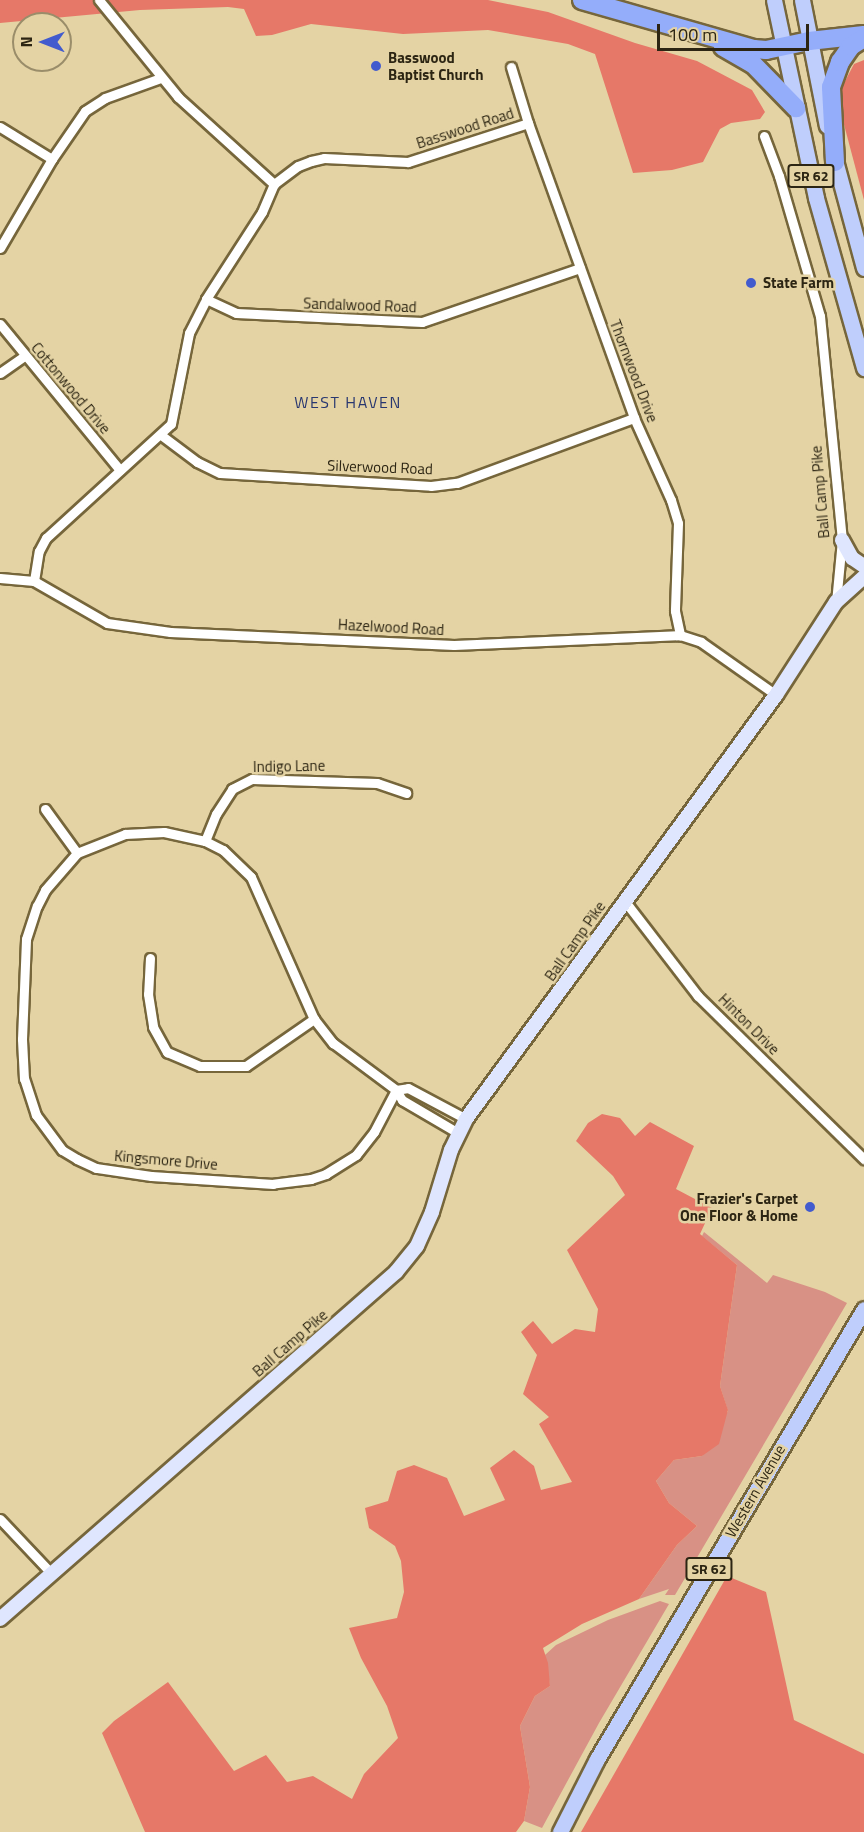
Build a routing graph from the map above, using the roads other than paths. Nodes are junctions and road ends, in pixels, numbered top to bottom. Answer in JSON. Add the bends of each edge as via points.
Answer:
{"nodes":[{"id":1,"x":99,"y":0,"type":"edge"},
{"id":2,"x":582,"y":0,"type":"edge"},
{"id":3,"x":774,"y":1,"type":"edge"},
{"id":4,"x":802,"y":2,"type":"edge"},
{"id":5,"x":692,"y":32,"type":"junction"},
{"id":6,"x":864,"y":36,"type":"edge"},
{"id":7,"x":809,"y":40,"type":"junction"},
{"id":8,"x":783,"y":47,"type":"junction"},
{"id":9,"x":511,"y":67,"type":"dead end"},
{"id":10,"x":161,"y":78,"type":"junction"},
{"id":11,"x":796,"y":108,"type":"junction"},
{"id":12,"x":528,"y":123,"type":"junction"},
{"id":13,"x":0,"y":127,"type":"edge"},
{"id":14,"x":764,"y":136,"type":"dead end"},
{"id":15,"x":52,"y":159,"type":"junction"},
{"id":16,"x":835,"y":162,"type":"junction"},
{"id":17,"x":274,"y":184,"type":"junction"},
{"id":18,"x":0,"y":248,"type":"edge"},
{"id":19,"x":580,"y":268,"type":"junction"},
{"id":20,"x":864,"y":268,"type":"edge"},
{"id":21,"x":206,"y":299,"type":"junction"},
{"id":22,"x":0,"y":324,"type":"edge"},
{"id":23,"x":860,"y":353,"type":"edge"},
{"id":24,"x":24,"y":356,"type":"junction"},
{"id":25,"x":864,"y":368,"type":"edge"},
{"id":26,"x":0,"y":372,"type":"edge"},
{"id":27,"x":634,"y":418,"type":"junction"},
{"id":28,"x":161,"y":435,"type":"junction"},
{"id":29,"x":120,"y":471,"type":"junction"},
{"id":30,"x":842,"y":540,"type":"junction"},
{"id":31,"x":864,"y":566,"type":"edge"},
{"id":32,"x":864,"y":577,"type":"edge"},
{"id":33,"x":0,"y":578,"type":"edge"},
{"id":34,"x":34,"y":581,"type":"junction"},
{"id":35,"x":836,"y":602,"type":"junction"},
{"id":36,"x":680,"y":635,"type":"junction"},
{"id":37,"x":776,"y":695,"type":"junction"},
{"id":38,"x":406,"y":793,"type":"dead end"},
{"id":39,"x":45,"y":809,"type":"dead end"},
{"id":40,"x":205,"y":841,"type":"junction"},
{"id":41,"x":77,"y":853,"type":"junction"},
{"id":42,"x":624,"y":900,"type":"junction"},
{"id":43,"x":150,"y":958,"type":"dead end"},
{"id":44,"x":314,"y":1019,"type":"junction"},
{"id":45,"x":396,"y":1090,"type":"junction"},
{"id":46,"x":466,"y":1119,"type":"junction"},
{"id":47,"x":458,"y":1133,"type":"junction"},
{"id":48,"x":864,"y":1159,"type":"edge"},
{"id":49,"x":864,"y":1309,"type":"edge"},
{"id":50,"x":0,"y":1519,"type":"edge"},
{"id":51,"x":51,"y":1573,"type":"junction"},
{"id":52,"x":0,"y":1619,"type":"edge"},
{"id":53,"x":560,"y":1832,"type":"edge"}],
"edges":[{"from":1,"to":10,"type":"street"},
{"from":2,"to":5,"type":"highway"},
{"from":3,"to":8,"type":"main road","number":"SR 62"},
{"from":4,"to":7,"type":"main road","number":"SR 62"},
{"from":5,"to":8,"type":"highway","via":[[766,51]]},
{"from":5,"to":11,"type":"highway","via":[[753,64]]},
{"from":6,"to":7,"type":"highway"},
{"from":6,"to":16,"type":"highway","via":[[840,62],[831,87]]},
{"from":7,"to":8,"type":"highway"},
{"from":7,"to":16,"type":"main road","number":"SR 62"},
{"from":8,"to":11,"type":"main road","number":"SR 62"},
{"from":9,"to":12,"type":"street","name":"Thornwood Drive"},
{"from":10,"to":15,"type":"street","via":[[105,98],[85,111]]},
{"from":10,"to":17,"type":"street"},
{"from":11,"to":23,"type":"main road","number":"SR 62","via":[[816,198]]},
{"from":12,"to":17,"type":"street","name":"Basswood Road","via":[[408,162],[324,158],[311,161]]},
{"from":12,"to":19,"type":"street","name":"Thornwood Drive"},
{"from":13,"to":15,"type":"street"},
{"from":14,"to":30,"type":"street","name":"Ball Camp Pike","via":[[816,297]]},
{"from":15,"to":18,"type":"street"},
{"from":16,"to":20,"type":"main road","number":"SR 62"},
{"from":17,"to":21,"type":"street","via":[[262,212]]},
{"from":19,"to":21,"type":"street","name":"Sandalwood Road","via":[[422,322],[236,313]]},
{"from":19,"to":27,"type":"street","name":"Thornwood Drive"},
{"from":21,"to":28,"type":"street","via":[[189,333],[171,424]]},
{"from":22,"to":24,"type":"street","name":"Cottonwood Drive"},
{"from":23,"to":25,"type":"main road"},
{"from":24,"to":26,"type":"street"},
{"from":24,"to":29,"type":"street","name":"Cottonwood Drive"},
{"from":27,"to":28,"type":"street","name":"Silverwood Road","via":[[457,483],[431,486],[220,473]]},
{"from":27,"to":36,"type":"street","name":"Thornwood Drive","via":[[678,523],[675,611]]},
{"from":28,"to":29,"type":"street"},
{"from":29,"to":34,"type":"street","via":[[46,538],[39,550]]},
{"from":30,"to":31,"type":"street","via":[[852,558]]},
{"from":30,"to":35,"type":"street","name":"Ball Camp Pike"},
{"from":32,"to":35,"type":"street"},
{"from":33,"to":34,"type":"street","name":"Hazelwood Road"},
{"from":34,"to":36,"type":"street","name":"Hazelwood Road","via":[[107,623],[170,632],[454,645]]},
{"from":35,"to":37,"type":"street","name":"Ball Camp Pike"},
{"from":36,"to":37,"type":"street","name":"Hazelwood Road","via":[[701,642]]},
{"from":37,"to":42,"type":"street","name":"Ball Camp Pike"},
{"from":38,"to":40,"type":"street","name":"Indigo Lane","via":[[377,783],[252,779],[232,789]]},
{"from":39,"to":41,"type":"street"},
{"from":40,"to":41,"type":"street","name":"Kingsmore Drive","via":[[145,831],[125,834]]},
{"from":40,"to":44,"type":"street","name":"Kingsmore Drive","via":[[223,850],[251,877]]},
{"from":41,"to":45,"type":"street","name":"Kingsmore Drive","via":[[45,891],[26,939],[24,1079],[36,1115],[62,1149],[96,1168],[118,1173],[273,1184],[311,1179],[356,1155],[374,1132]]},
{"from":42,"to":46,"type":"street","name":"Ball Camp Pike"},
{"from":42,"to":48,"type":"street","name":"Hinton Drive","via":[[698,996]]},
{"from":43,"to":44,"type":"street","via":[[148,994],[153,1028],[167,1052],[200,1066],[246,1066]]},
{"from":44,"to":45,"type":"street","name":"Kingsmore Drive","via":[[333,1043]]},
{"from":45,"to":46,"type":"street","name":"Kingsmore Drive","via":[[408,1088]]},
{"from":45,"to":47,"type":"street","name":"Kingsmore Drive","via":[[402,1101]]},
{"from":46,"to":47,"type":"street","name":"Ball Camp Pike"},
{"from":47,"to":51,"type":"street","name":"Ball Camp Pike","via":[[432,1212],[417,1245],[396,1272]]},
{"from":49,"to":53,"type":"main road","name":"Western Avenue","number":"SR 62","via":[[597,1759]]},
{"from":50,"to":51,"type":"street"},
{"from":51,"to":52,"type":"street","name":"Ball Camp Pike"}]}
